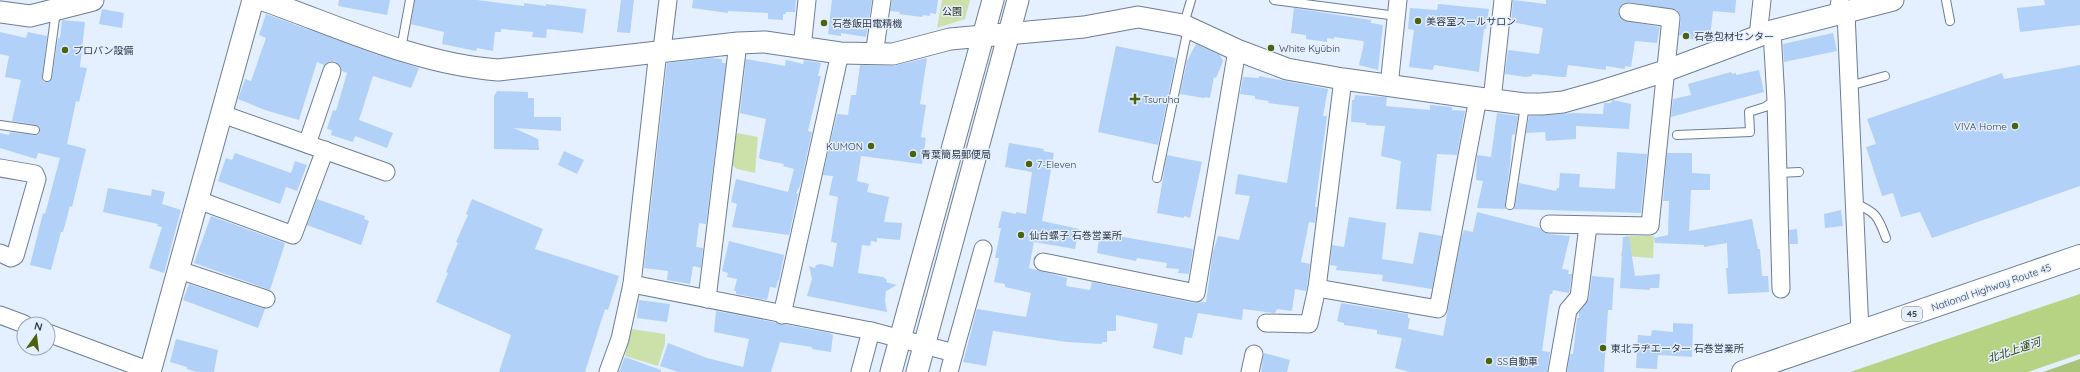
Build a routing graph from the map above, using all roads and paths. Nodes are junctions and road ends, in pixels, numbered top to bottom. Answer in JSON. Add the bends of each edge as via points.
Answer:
{"nodes":[{"id":1,"x":93,"y":0,"type":"edge"},
{"id":2,"x":253,"y":0,"type":"edge"},
{"id":3,"x":263,"y":0,"type":"edge"},
{"id":4,"x":410,"y":0,"type":"edge"},
{"id":5,"x":668,"y":0,"type":"edge"},
{"id":6,"x":807,"y":0,"type":"edge"},
{"id":7,"x":882,"y":0,"type":"edge"},
{"id":8,"x":993,"y":0,"type":"edge"},
{"id":9,"x":1018,"y":0,"type":"edge"},
{"id":10,"x":1191,"y":0,"type":"edge"},
{"id":11,"x":1274,"y":0,"type":"edge"},
{"id":12,"x":1504,"y":0,"type":"edge"},
{"id":13,"x":1762,"y":0,"type":"edge"},
{"id":14,"x":1893,"y":0,"type":"edge"},
{"id":15,"x":1946,"y":0,"type":"edge"},
{"id":16,"x":1398,"y":8,"type":"edge"},
{"id":17,"x":1842,"y":9,"type":"edge"},
{"id":18,"x":57,"y":10,"type":"junction"},
{"id":19,"x":0,"y":12,"type":"edge"},
{"id":20,"x":1628,"y":12,"type":"dead end"},
{"id":21,"x":1950,"y":21,"type":"dead end"},
{"id":22,"x":1186,"y":26,"type":"junction"},
{"id":23,"x":1009,"y":33,"type":"junction"},
{"id":24,"x":1765,"y":33,"type":"junction"},
{"id":25,"x":983,"y":35,"type":"junction"},
{"id":26,"x":738,"y":43,"type":"junction"},
{"id":27,"x":802,"y":48,"type":"junction"},
{"id":28,"x":401,"y":49,"type":"junction"},
{"id":29,"x":1237,"y":50,"type":"junction"},
{"id":30,"x":660,"y":51,"type":"junction"},
{"id":31,"x":840,"y":53,"type":"junction"},
{"id":32,"x":874,"y":55,"type":"junction"},
{"id":33,"x":332,"y":71,"type":"dead end"},
{"id":34,"x":1665,"y":71,"type":"junction"},
{"id":35,"x":1885,"y":76,"type":"dead end"},
{"id":36,"x":47,"y":77,"type":"dead end"},
{"id":37,"x":1343,"y":79,"type":"junction"},
{"id":38,"x":1388,"y":86,"type":"junction"},
{"id":39,"x":1849,"y":86,"type":"junction"},
{"id":40,"x":1485,"y":99,"type":"junction"},
{"id":41,"x":1776,"y":100,"type":"junction"},
{"id":42,"x":1525,"y":104,"type":"junction"},
{"id":43,"x":222,"y":114,"type":"junction"},
{"id":44,"x":0,"y":125,"type":"edge"},
{"id":45,"x":35,"y":130,"type":"dead end"},
{"id":46,"x":1678,"y":135,"type":"dead end"},
{"id":47,"x":307,"y":144,"type":"junction"},
{"id":48,"x":325,"y":150,"type":"junction"},
{"id":49,"x":0,"y":168,"type":"edge"},
{"id":50,"x":386,"y":172,"type":"dead end"},
{"id":51,"x":1799,"y":172,"type":"dead end"},
{"id":52,"x":1778,"y":173,"type":"junction"},
{"id":53,"x":1157,"y":178,"type":"dead end"},
{"id":54,"x":198,"y":200,"type":"junction"},
{"id":55,"x":1854,"y":202,"type":"junction"},
{"id":56,"x":1510,"y":205,"type":"dead end"},
{"id":57,"x":1549,"y":224,"type":"dead end"},
{"id":58,"x":1588,"y":226,"type":"junction"},
{"id":59,"x":1886,"y":238,"type":"dead end"},
{"id":60,"x":982,"y":249,"type":"dead end"},
{"id":61,"x":0,"y":253,"type":"edge"},
{"id":62,"x":2080,"y":256,"type":"edge"},
{"id":63,"x":1043,"y":262,"type":"dead end"},
{"id":64,"x":179,"y":270,"type":"junction"},
{"id":65,"x":632,"y":284,"type":"junction"},
{"id":66,"x":1317,"y":288,"type":"junction"},
{"id":67,"x":1781,"y":288,"type":"dead end"},
{"id":68,"x":266,"y":299,"type":"dead end"},
{"id":69,"x":707,"y":299,"type":"junction"},
{"id":70,"x":0,"y":315,"type":"edge"},
{"id":71,"x":782,"y":315,"type":"junction"},
{"id":72,"x":16,"y":321,"type":"edge"},
{"id":73,"x":1266,"y":323,"type":"dead end"},
{"id":74,"x":871,"y":331,"type":"junction"},
{"id":75,"x":1860,"y":332,"type":"junction"},
{"id":76,"x":56,"y":336,"type":"edge"},
{"id":77,"x":901,"y":339,"type":"junction"},
{"id":78,"x":924,"y":345,"type":"junction"},
{"id":79,"x":954,"y":353,"type":"junction"},
{"id":80,"x":1254,"y":354,"type":"dead end"},
{"id":81,"x":150,"y":371,"type":"edge"},
{"id":82,"x":608,"y":372,"type":"edge"},
{"id":83,"x":860,"y":372,"type":"edge"},
{"id":84,"x":891,"y":372,"type":"edge"},
{"id":85,"x":917,"y":372,"type":"edge"},
{"id":86,"x":949,"y":372,"type":"edge"},
{"id":87,"x":1250,"y":372,"type":"edge"},
{"id":88,"x":1557,"y":372,"type":"edge"},
{"id":89,"x":1743,"y":372,"type":"edge"}],
"edges":[{"from":1,"to":18,"type":"street"},
{"from":2,"to":43,"type":"street"},
{"from":3,"to":28,"type":"street"},
{"from":4,"to":28,"type":"lane"},
{"from":5,"to":30,"type":"street"},
{"from":6,"to":27,"type":"street"},
{"from":7,"to":32,"type":"street"},
{"from":8,"to":25,"type":"street"},
{"from":9,"to":23,"type":"street"},
{"from":10,"to":22,"type":"lane"},
{"from":11,"to":16,"type":"lane"},
{"from":12,"to":40,"type":"street"},
{"from":13,"to":24,"type":"street"},
{"from":14,"to":17,"type":"street"},
{"from":15,"to":21,"type":"lane"},
{"from":16,"to":38,"type":"street"},
{"from":17,"to":24,"type":"street"},
{"from":17,"to":39,"type":"street"},
{"from":18,"to":19,"type":"street","via":[[30,16]]},
{"from":18,"to":36,"type":"lane"},
{"from":20,"to":34,"type":"street","via":[[1671,18]]},
{"from":22,"to":23,"type":"street","via":[[1138,17],[1084,27]]},
{"from":22,"to":29,"type":"street"},
{"from":22,"to":53,"type":"lane"},
{"from":23,"to":25,"type":"street"},
{"from":23,"to":78,"type":"street"},
{"from":24,"to":34,"type":"street"},
{"from":24,"to":41,"type":"street"},
{"from":25,"to":32,"type":"street","via":[[950,39],[893,54]]},
{"from":25,"to":77,"type":"street"},
{"from":26,"to":27,"type":"street","via":[[765,42]]},
{"from":26,"to":30,"type":"street"},
{"from":26,"to":69,"type":"street"},
{"from":27,"to":31,"type":"street"},
{"from":28,"to":30,"type":"street","via":[[467,68],[498,70]]},
{"from":29,"to":37,"type":"street","via":[[1287,69]]},
{"from":29,"to":63,"type":"street","via":[[1196,293]]},
{"from":30,"to":65,"type":"street"},
{"from":31,"to":32,"type":"street"},
{"from":31,"to":71,"type":"street"},
{"from":33,"to":47,"type":"street"},
{"from":34,"to":42,"type":"street","via":[[1563,102]]},
{"from":34,"to":58,"type":"street","via":[[1650,226]]},
{"from":35,"to":39,"type":"lane"},
{"from":37,"to":38,"type":"street"},
{"from":37,"to":66,"type":"street"},
{"from":38,"to":40,"type":"street"},
{"from":39,"to":55,"type":"street"},
{"from":40,"to":42,"type":"street"},
{"from":40,"to":66,"type":"street","via":[[1438,309]]},
{"from":41,"to":46,"type":"lane","via":[[1749,112],[1750,132]]},
{"from":41,"to":52,"type":"street"},
{"from":42,"to":56,"type":"lane"},
{"from":43,"to":47,"type":"street"},
{"from":43,"to":54,"type":"street"},
{"from":44,"to":45,"type":"lane"},
{"from":47,"to":48,"type":"street"},
{"from":48,"to":50,"type":"street"},
{"from":48,"to":54,"type":"street","via":[[293,235]]},
{"from":49,"to":61,"type":"street","via":[[35,174],[37,178],[14,256],[11,258]]},
{"from":51,"to":52,"type":"lane"},
{"from":52,"to":67,"type":"street"},
{"from":54,"to":64,"type":"street"},
{"from":55,"to":59,"type":"lane","via":[[1871,210],[1880,222]]},
{"from":55,"to":75,"type":"street"},
{"from":57,"to":58,"type":"street"},
{"from":58,"to":88,"type":"street","via":[[1579,297],[1568,310]]},
{"from":60,"to":79,"type":"street"},
{"from":62,"to":75,"type":"highway","name":"National Highway Route 45","number":"45"},
{"from":64,"to":68,"type":"street"},
{"from":64,"to":81,"type":"street"},
{"from":65,"to":69,"type":"street"},
{"from":65,"to":82,"type":"street","via":[[620,339]]},
{"from":66,"to":73,"type":"street","via":[[1310,324]]},
{"from":69,"to":71,"type":"street"},
{"from":70,"to":72,"type":"street"},
{"from":71,"to":74,"type":"street"},
{"from":74,"to":77,"type":"street"},
{"from":74,"to":83,"type":"street"},
{"from":75,"to":89,"type":"highway","name":"National Highway Route 45","number":"45"},
{"from":76,"to":81,"type":"street"},
{"from":77,"to":78,"type":"street"},
{"from":77,"to":84,"type":"street"},
{"from":78,"to":79,"type":"street"},
{"from":78,"to":85,"type":"street"},
{"from":79,"to":86,"type":"street"},
{"from":80,"to":87,"type":"street"}]}
